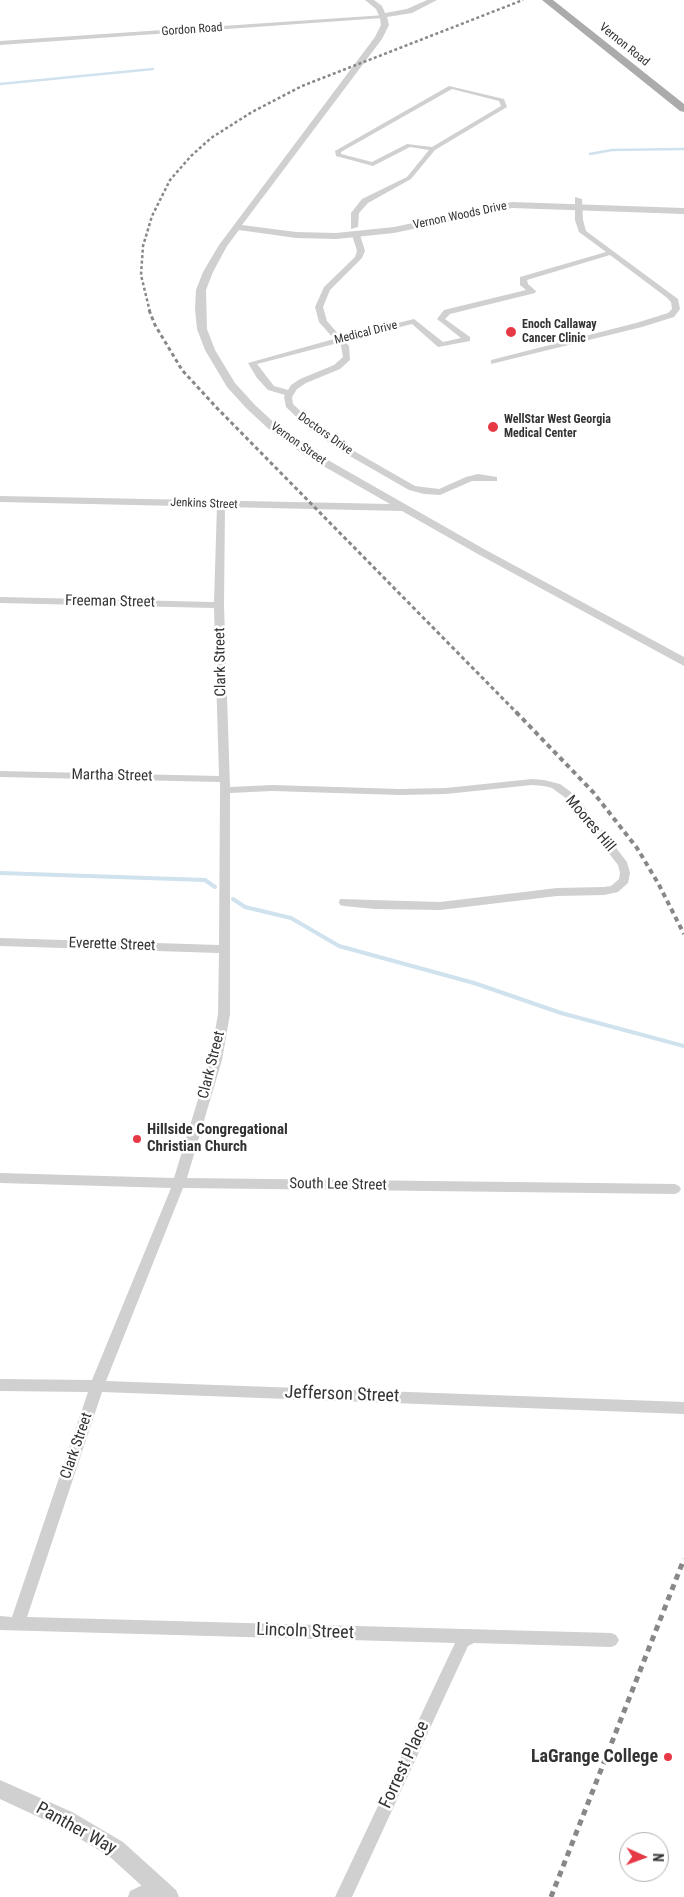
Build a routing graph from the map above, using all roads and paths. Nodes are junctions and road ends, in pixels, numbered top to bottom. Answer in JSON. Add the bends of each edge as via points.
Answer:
{"nodes":[{"id":1,"x":369,"y":0,"type":"edge"},
{"id":2,"x":433,"y":0,"type":"edge"},
{"id":3,"x":557,"y":2,"type":"edge"},
{"id":4,"x":417,"y":8,"type":"junction"},
{"id":5,"x":383,"y":16,"type":"junction"},
{"id":6,"x":379,"y":37,"type":"junction"},
{"id":7,"x":0,"y":43,"type":"edge"},
{"id":8,"x":684,"y":96,"type":"edge"},
{"id":9,"x":684,"y":109,"type":"edge"},
{"id":10,"x":432,"y":149,"type":"junction"},
{"id":11,"x":578,"y":203,"type":"junction"},
{"id":12,"x":684,"y":204,"type":"edge"},
{"id":13,"x":684,"y":211,"type":"edge"},
{"id":14,"x":240,"y":224,"type":"junction"},
{"id":15,"x":355,"y":231,"type":"junction"},
{"id":16,"x":610,"y":253,"type":"junction"},
{"id":17,"x":341,"y":340,"type":"junction"},
{"id":18,"x":494,"y":362,"type":"dead end"},
{"id":19,"x":289,"y":394,"type":"junction"},
{"id":20,"x":494,"y":479,"type":"dead end"},
{"id":21,"x":0,"y":499,"type":"edge"},
{"id":22,"x":221,"y":505,"type":"junction"},
{"id":23,"x":407,"y":508,"type":"junction"},
{"id":24,"x":0,"y":600,"type":"edge"},
{"id":25,"x":219,"y":605,"type":"junction"},
{"id":26,"x":684,"y":662,"type":"edge"},
{"id":27,"x":0,"y":774,"type":"edge"},
{"id":28,"x":224,"y":784,"type":"junction"},
{"id":29,"x":344,"y":902,"type":"dead end"},
{"id":30,"x":0,"y":942,"type":"edge"},
{"id":31,"x":224,"y":949,"type":"junction"},
{"id":32,"x":0,"y":1178,"type":"edge"},
{"id":33,"x":179,"y":1183,"type":"junction"},
{"id":34,"x":675,"y":1189,"type":"dead end"},
{"id":35,"x":0,"y":1385,"type":"edge"},
{"id":36,"x":97,"y":1386,"type":"junction"},
{"id":37,"x":684,"y":1408,"type":"edge"},
{"id":38,"x":0,"y":1623,"type":"edge"},
{"id":39,"x":17,"y":1624,"type":"junction"},
{"id":40,"x":471,"y":1637,"type":"junction"},
{"id":41,"x":611,"y":1640,"type":"dead end"},
{"id":42,"x":0,"y":1790,"type":"edge"},
{"id":43,"x":163,"y":1891,"type":"edge"},
{"id":44,"x":136,"y":1897,"type":"edge"},
{"id":45,"x":343,"y":1897,"type":"edge"}],
"edges":[{"from":1,"to":5,"type":"street"},
{"from":2,"to":4,"type":"street"},
{"from":3,"to":8,"type":"main road","name":"Vernon Road"},
{"from":3,"to":9,"type":"main road","name":"Vernon Road"},
{"from":4,"to":5,"type":"street"},
{"from":4,"to":6,"type":"street"},
{"from":5,"to":6,"type":"street","via":[[385,25]]},
{"from":5,"to":7,"type":"street","name":"Gordon Road"},
{"from":6,"to":14,"type":"street","name":"Vernon Street"},
{"from":10,"to":10,"type":"street","via":[[409,145],[373,164],[338,155],[338,151],[451,87],[502,100],[504,107]]},
{"from":10,"to":15,"type":"street","via":[[414,174],[361,205],[355,213]]},
{"from":11,"to":12,"type":"street","name":"Vernon Woods Drive"},
{"from":11,"to":13,"type":"street","name":"Vernon Woods Drive"},
{"from":11,"to":15,"type":"street","name":"Vernon Woods Drive","via":[[504,206],[394,230]]},
{"from":11,"to":16,"type":"street","via":[[583,232]]},
{"from":14,"to":15,"type":"street","name":"Vernon Woods Drive","via":[[306,236]]},
{"from":14,"to":23,"type":"street","name":"Vernon Street","via":[[210,267],[200,300],[202,329],[219,367],[251,407],[291,441]]},
{"from":15,"to":17,"type":"street","via":[[360,254],[356,262],[327,289],[319,307],[323,322]]},
{"from":16,"to":17,"type":"street","name":"Medical Drive","via":[[530,276],[523,280],[532,291],[447,312],[441,319],[467,339],[441,345],[414,321]]},
{"from":16,"to":18,"type":"street","via":[[675,300],[676,309],[671,315]]},
{"from":17,"to":19,"type":"street","name":"Doctors Drive","via":[[348,353],[343,363],[303,381]]},
{"from":17,"to":19,"type":"street","name":"Medical Drive","via":[[252,363],[271,388]]},
{"from":19,"to":20,"type":"street","name":"Doctors Drive","via":[[291,409],[312,427],[412,488],[440,492],[469,479]]},
{"from":21,"to":22,"type":"street","name":"Jenkins Street"},
{"from":22,"to":23,"type":"street","name":"Jenkins Street"},
{"from":22,"to":25,"type":"street","name":"Clark Street"},
{"from":23,"to":26,"type":"street","name":"Vernon Street","via":[[480,552]]},
{"from":24,"to":25,"type":"street","name":"Freeman Street"},
{"from":25,"to":28,"type":"street","name":"Clark Street"},
{"from":27,"to":28,"type":"street","name":"Martha Street"},
{"from":28,"to":29,"type":"street","name":"Moores Hill","via":[[400,792],[544,783],[556,786],[570,797],[623,864],[625,873],[624,880],[614,890],[557,892],[440,906]]},
{"from":28,"to":31,"type":"street","name":"Clark Street"},
{"from":30,"to":31,"type":"street","name":"Everette Street"},
{"from":31,"to":33,"type":"street","name":"Clark Street","via":[[224,1014],[216,1060]]},
{"from":32,"to":33,"type":"street","name":"South Lee Street"},
{"from":33,"to":34,"type":"street","name":"South Lee Street"},
{"from":33,"to":36,"type":"street","name":"Clark Street"},
{"from":35,"to":36,"type":"street","name":"Jefferson Street"},
{"from":36,"to":37,"type":"street","name":"Jefferson Street"},
{"from":36,"to":39,"type":"street","name":"Clark Street"},
{"from":38,"to":39,"type":"street","name":"Lincoln Street"},
{"from":39,"to":40,"type":"street","name":"Lincoln Street"},
{"from":40,"to":41,"type":"street","name":"Lincoln Street"},
{"from":40,"to":45,"type":"street","name":"Forrest Place","via":[[463,1641]]},
{"from":42,"to":43,"type":"street","name":"Panther Way","via":[[65,1819],[116,1849]]},
{"from":43,"to":44,"type":"street"}]}
